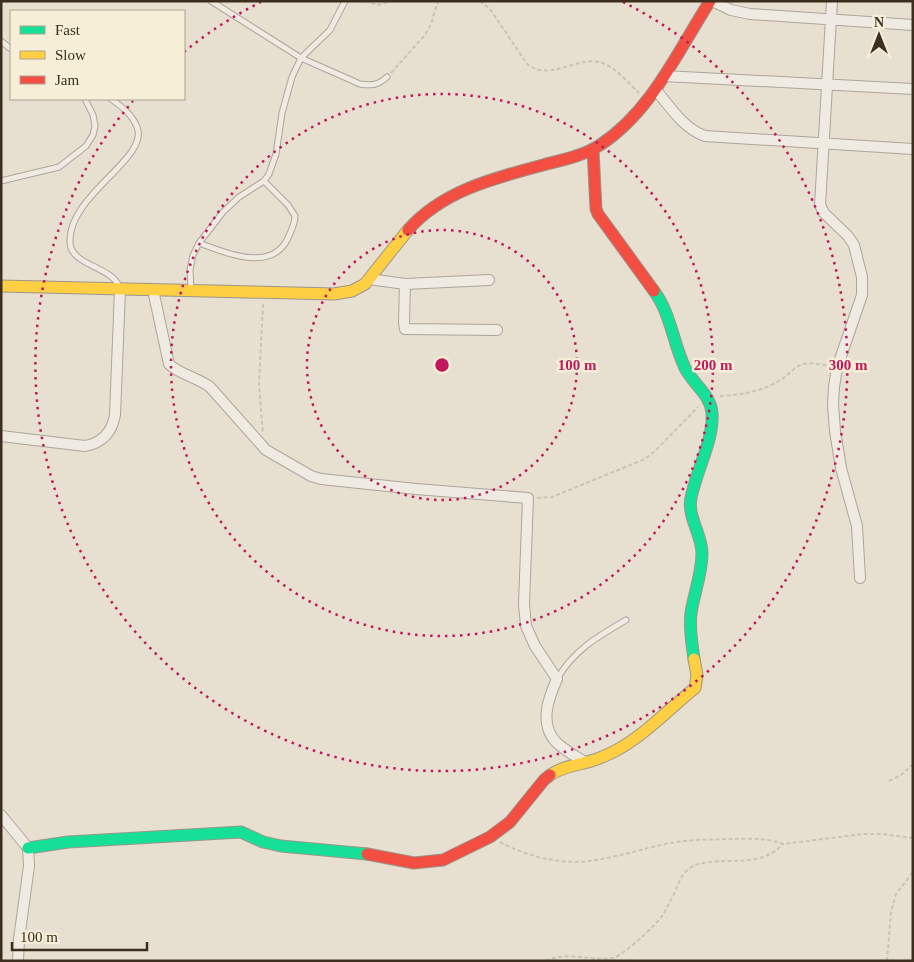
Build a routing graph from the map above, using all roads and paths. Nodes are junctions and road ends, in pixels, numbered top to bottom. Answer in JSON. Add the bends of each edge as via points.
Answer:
{"nodes":[{"id":1,"x":211,"y":1,"type":"edge"},
{"id":2,"x":345,"y":1,"type":"edge"},
{"id":3,"x":366,"y":1,"type":"edge"},
{"id":4,"x":392,"y":1,"type":"edge"},
{"id":5,"x":438,"y":1,"type":"edge"},
{"id":6,"x":480,"y":1,"type":"edge"},
{"id":7,"x":711,"y":1,"type":"edge"},
{"id":8,"x":832,"y":1,"type":"edge"},
{"id":9,"x":831,"y":21,"type":"junction"},
{"id":10,"x":913,"y":26,"type":"edge"},
{"id":11,"x":301,"y":58,"type":"junction"},
{"id":12,"x":664,"y":76,"type":"junction"},
{"id":13,"x":387,"y":77,"type":"joint"},
{"id":14,"x":827,"y":86,"type":"junction"},
{"id":15,"x":913,"y":89,"type":"edge"},
{"id":16,"x":656,"y":90,"type":"junction"},
{"id":17,"x":86,"y":100,"type":"edge"},
{"id":18,"x":112,"y":100,"type":"edge"},
{"id":19,"x":648,"y":100,"type":"junction"},
{"id":20,"x":825,"y":144,"type":"junction"},
{"id":21,"x":913,"y":149,"type":"edge"},
{"id":22,"x":593,"y":150,"type":"junction"},
{"id":23,"x":1,"y":181,"type":"edge"},
{"id":24,"x":264,"y":181,"type":"junction"},
{"id":25,"x":199,"y":243,"type":"junction"},
{"id":26,"x":370,"y":279,"type":"junction"},
{"id":27,"x":489,"y":280,"type":"dead end"},
{"id":28,"x":405,"y":284,"type":"junction"},
{"id":29,"x":1,"y":286,"type":"edge"},
{"id":30,"x":120,"y":290,"type":"junction"},
{"id":31,"x":153,"y":290,"type":"junction"},
{"id":32,"x":191,"y":291,"type":"junction"},
{"id":33,"x":264,"y":294,"type":"junction"},
{"id":34,"x":497,"y":330,"type":"dead end"},
{"id":35,"x":838,"y":368,"type":"junction"},
{"id":36,"x":708,"y":399,"type":"junction"},
{"id":37,"x":1,"y":436,"type":"edge"},
{"id":38,"x":266,"y":450,"type":"junction"},
{"id":39,"x":528,"y":498,"type":"junction"},
{"id":40,"x":860,"y":578,"type":"dead end"},
{"id":41,"x":626,"y":620,"type":"dead end"},
{"id":42,"x":557,"y":680,"type":"junction"},
{"id":43,"x":584,"y":762,"type":"junction"},
{"id":44,"x":913,"y":764,"type":"edge"},
{"id":45,"x":889,"y":781,"type":"dead end"},
{"id":46,"x":1,"y":815,"type":"edge"},
{"id":47,"x":490,"y":837,"type":"junction"},
{"id":48,"x":913,"y":838,"type":"edge"},
{"id":49,"x":783,"y":844,"type":"junction"},
{"id":50,"x":28,"y":848,"type":"junction"},
{"id":51,"x":913,"y":872,"type":"edge"},
{"id":52,"x":18,"y":961,"type":"edge"},
{"id":53,"x":546,"y":961,"type":"edge"},
{"id":54,"x":887,"y":961,"type":"edge"}],
"edges":[{"from":1,"to":11,"type":"lane"},
{"from":2,"to":11,"type":"lane","via":[[330,30]]},
{"from":3,"to":4,"type":"path","via":[[378,5]]},
{"from":5,"to":13,"type":"path","via":[[425,34]]},
{"from":6,"to":19,"type":"path","via":[[490,9],[526,64],[534,69],[556,70],[598,62],[615,71]]},
{"from":7,"to":9,"type":"street","via":[[730,10],[750,14]]},
{"from":7,"to":12,"type":"street"},
{"from":8,"to":9,"type":"street"},
{"from":9,"to":10,"type":"street"},
{"from":9,"to":14,"type":"street"},
{"from":11,"to":13,"type":"lane","via":[[360,84],[379,84]]},
{"from":11,"to":24,"type":"lane","via":[[286,95],[272,166]]},
{"from":12,"to":14,"type":"street"},
{"from":12,"to":16,"type":"street"},
{"from":14,"to":15,"type":"street"},
{"from":14,"to":20,"type":"street"},
{"from":16,"to":19,"type":"street"},
{"from":16,"to":20,"type":"street","via":[[697,134]]},
{"from":17,"to":23,"type":"lane","via":[[95,126],[86,146],[59,167]]},
{"from":18,"to":30,"type":"lane","via":[[130,114],[138,128],[138,137],[127,159],[75,217],[70,242],[74,254],[114,279]]},
{"from":19,"to":22,"type":"street","via":[[626,125]]},
{"from":20,"to":21,"type":"street"},
{"from":20,"to":35,"type":"street","via":[[820,207],[854,245],[863,286]]},
{"from":22,"to":26,"type":"street","via":[[521,171],[439,202],[420,216]]},
{"from":22,"to":36,"type":"street","via":[[598,214],[658,297],[685,368]]},
{"from":24,"to":25,"type":"lane","via":[[232,203]]},
{"from":24,"to":25,"type":"lane","via":[[295,216],[281,250],[263,257],[242,257]]},
{"from":25,"to":32,"type":"lane","via":[[191,260]]},
{"from":26,"to":28,"type":"street"},
{"from":26,"to":33,"type":"street","via":[[343,294]]},
{"from":27,"to":28,"type":"street"},
{"from":28,"to":34,"type":"street","via":[[405,329]]},
{"from":29,"to":30,"type":"street"},
{"from":30,"to":31,"type":"street"},
{"from":30,"to":37,"type":"street","via":[[115,415],[109,432],[101,440],[85,446]]},
{"from":31,"to":32,"type":"street"},
{"from":31,"to":38,"type":"street","via":[[169,364],[210,387]]},
{"from":32,"to":33,"type":"street"},
{"from":33,"to":38,"type":"path","via":[[259,384]]},
{"from":35,"to":36,"type":"path","via":[[804,363],[795,366],[783,380],[767,387]]},
{"from":35,"to":40,"type":"street","via":[[834,387],[835,431],[841,468],[858,526]]},
{"from":36,"to":39,"type":"path","via":[[644,459],[552,496]]},
{"from":36,"to":43,"type":"street","via":[[712,413],[709,436],[690,500],[702,556],[691,615],[697,682],[691,692],[636,738],[604,757]]},
{"from":38,"to":39,"type":"street","via":[[322,479]]},
{"from":39,"to":42,"type":"street","via":[[526,626]]},
{"from":41,"to":42,"type":"lane","via":[[584,647],[565,666]]},
{"from":42,"to":43,"type":"street","via":[[548,700],[548,727],[557,744]]},
{"from":43,"to":47,"type":"street","via":[[556,771],[544,780],[510,822]]},
{"from":44,"to":45,"type":"path"},
{"from":46,"to":50,"type":"street"},
{"from":47,"to":49,"type":"path","via":[[519,850],[577,862],[677,842],[758,838]]},
{"from":47,"to":50,"type":"street","via":[[454,856],[414,863],[359,852],[281,846],[241,832],[68,842]]},
{"from":48,"to":49,"type":"path","via":[[863,834]]},
{"from":49,"to":53,"type":"path","via":[[767,857],[692,866],[680,880],[661,918],[624,952],[612,958],[564,956]]},
{"from":50,"to":52,"type":"street","via":[[29,866]]},
{"from":51,"to":54,"type":"path","via":[[896,894],[890,912]]}]}
